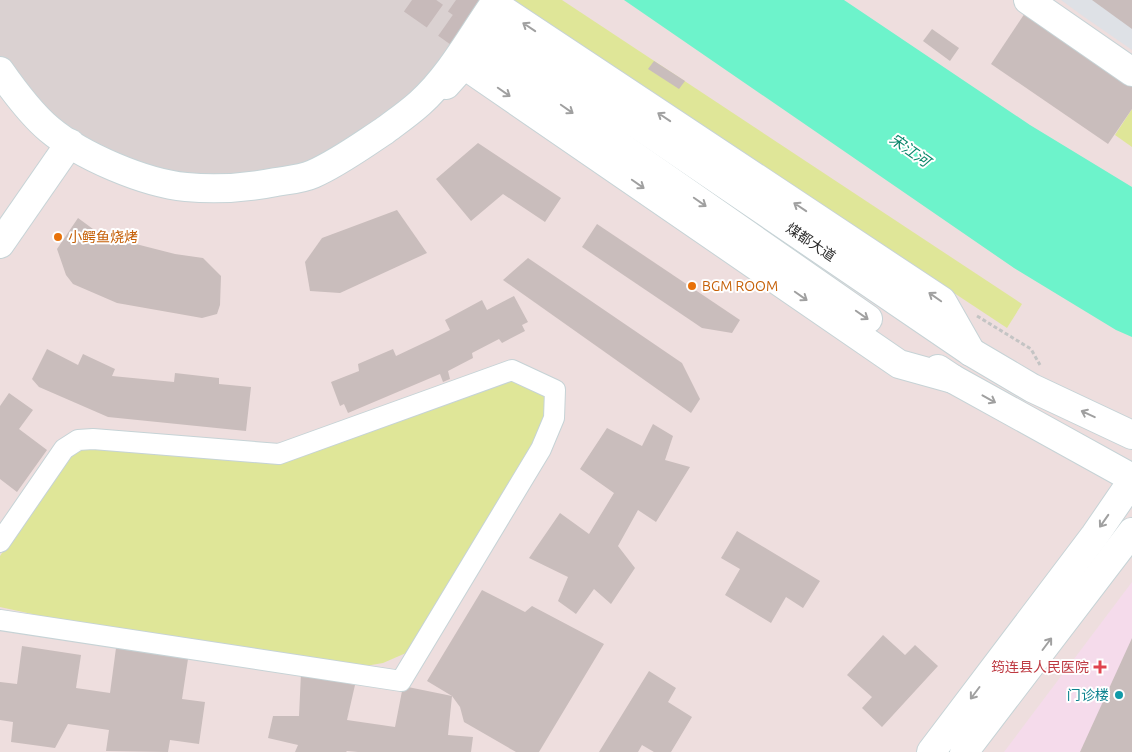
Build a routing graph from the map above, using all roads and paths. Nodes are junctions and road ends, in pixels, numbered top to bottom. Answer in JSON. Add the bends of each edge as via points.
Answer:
{"nodes":[{"id":1,"x":1028,"y":0,"type":"edge"},
{"id":2,"x":0,"y":71,"type":"edge"},
{"id":3,"x":1132,"y":72,"type":"edge"},
{"id":4,"x":0,"y":94,"type":"edge"},
{"id":5,"x":60,"y":146,"type":"junction"},
{"id":6,"x":0,"y":217,"type":"edge"},
{"id":7,"x":0,"y":244,"type":"edge"},
{"id":8,"x":971,"y":352,"type":"junction"},
{"id":9,"x":953,"y":379,"type":"junction"},
{"id":10,"x":1132,"y":435,"type":"edge"},
{"id":11,"x":1132,"y":480,"type":"edge"},
{"id":12,"x":1132,"y":532,"type":"edge"},
{"id":13,"x":0,"y":542,"type":"edge"},
{"id":14,"x":0,"y":620,"type":"edge"},
{"id":15,"x":931,"y":752,"type":"edge"},
{"id":16,"x":964,"y":752,"type":"edge"}],
"edges":[{"from":1,"to":3,"type":"street"},
{"from":2,"to":5,"type":"street"},
{"from":4,"to":5,"type":"street","via":[[33,134]]},
{"from":5,"to":6,"type":"street"},
{"from":5,"to":7,"type":"street"},
{"from":8,"to":5,"type":"street","one_way":true,"via":[[942,301],[494,4],[456,60],[420,103],[340,160],[311,175],[249,187],[185,187],[124,172],[85,153]]},
{"from":5,"to":9,"type":"street","one_way":true,"via":[[116,183],[158,195],[241,199],[303,187],[392,135],[432,102],[464,64],[899,364]]},
{"from":8,"to":9,"type":"street","name":"煤都大道","one_way":true,"via":[[492,41]]},
{"from":10,"to":8,"type":"street","name":"煤都大道","one_way":true,"via":[[1032,388]]},
{"from":9,"to":11,"type":"street","one_way":true},
{"from":11,"to":15,"type":"street","one_way":true,"via":[[1095,535]]},
{"from":16,"to":12,"type":"street","one_way":true},
{"from":13,"to":14,"type":"street","via":[[64,449],[78,440],[278,454],[512,370],[556,390],[554,418],[541,448],[401,681]]}]}
